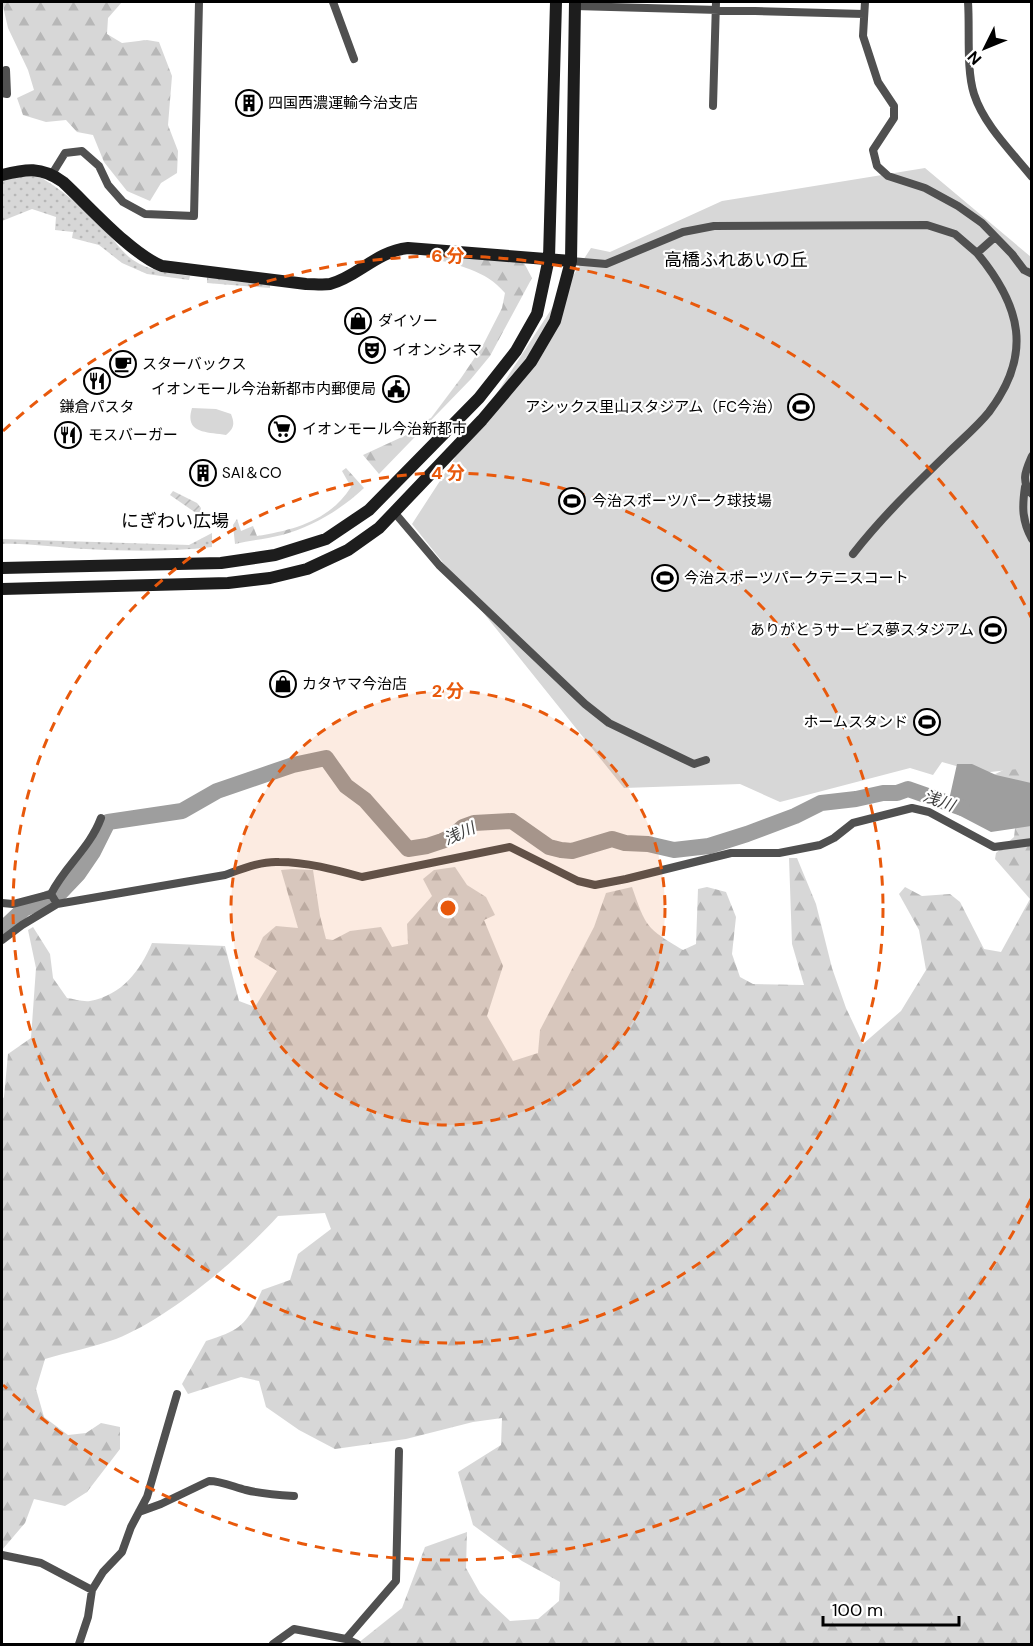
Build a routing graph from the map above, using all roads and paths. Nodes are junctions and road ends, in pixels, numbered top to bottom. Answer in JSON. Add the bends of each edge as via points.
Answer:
{"nodes":[{"id":1,"x":199,"y":2,"type":"edge"},
{"id":2,"x":333,"y":2,"type":"edge"},
{"id":3,"x":555,"y":2,"type":"edge"},
{"id":4,"x":865,"y":2,"type":"edge"},
{"id":5,"x":968,"y":2,"type":"edge"},
{"id":6,"x":575,"y":4,"type":"edge"},
{"id":7,"x":715,"y":6,"type":"edge"},
{"id":8,"x":864,"y":14,"type":"junction"},
{"id":9,"x":354,"y":59,"type":"dead end"},
{"id":10,"x":6,"y":70,"type":"dead end"},
{"id":11,"x":2,"y":93,"type":"edge"},
{"id":12,"x":713,"y":106,"type":"dead end"},
{"id":13,"x":52,"y":174,"type":"junction"},
{"id":14,"x":2,"y":175,"type":"edge"},
{"id":15,"x":1032,"y":177,"type":"edge"},
{"id":16,"x":995,"y":237,"type":"junction"},
{"id":17,"x":977,"y":253,"type":"junction"},
{"id":18,"x":549,"y":258,"type":"junction"},
{"id":19,"x":571,"y":261,"type":"junction"},
{"id":20,"x":1032,"y":274,"type":"edge"},
{"id":21,"x":1032,"y":456,"type":"edge"},
{"id":22,"x":1029,"y":490,"type":"edge"},
{"id":23,"x":394,"y":512,"type":"junction"},
{"id":24,"x":1032,"y":539,"type":"edge"},
{"id":25,"x":853,"y":554,"type":"dead end"},
{"id":26,"x":2,"y":568,"type":"edge"},
{"id":27,"x":2,"y":589,"type":"edge"},
{"id":28,"x":706,"y":760,"type":"dead end"},
{"id":29,"x":101,"y":818,"type":"dead end"},
{"id":30,"x":1032,"y":842,"type":"edge"},
{"id":31,"x":51,"y":894,"type":"junction"},
{"id":32,"x":2,"y":903,"type":"edge"},
{"id":33,"x":57,"y":904,"type":"junction"},
{"id":34,"x":2,"y":940,"type":"edge"},
{"id":35,"x":177,"y":1394,"type":"dead end"},
{"id":36,"x":399,"y":1451,"type":"dead end"},
{"id":37,"x":294,"y":1496,"type":"dead end"},
{"id":38,"x":139,"y":1512,"type":"junction"},
{"id":39,"x":2,"y":1555,"type":"edge"},
{"id":40,"x":92,"y":1590,"type":"junction"},
{"id":41,"x":346,"y":1639,"type":"junction"},
{"id":42,"x":79,"y":1644,"type":"edge"},
{"id":43,"x":273,"y":1644,"type":"edge"},
{"id":44,"x":357,"y":1644,"type":"edge"}],
"edges":[{"from":1,"to":13,"type":"street","via":[[194,216],[145,214],[123,202],[108,185],[99,166],[82,151],[65,153]]},
{"from":2,"to":9,"type":"street"},
{"from":3,"to":18,"type":"street"},
{"from":4,"to":8,"type":"street"},
{"from":5,"to":15,"type":"street","via":[[973,93],[985,119]]},
{"from":6,"to":7,"type":"street"},
{"from":6,"to":19,"type":"street"},
{"from":7,"to":8,"type":"street"},
{"from":7,"to":12,"type":"street"},
{"from":8,"to":16,"type":"street","via":[[863,36],[869,59],[894,106],[894,118],[873,150],[877,166],[888,176],[925,188],[958,206]]},
{"from":10,"to":11,"type":"street","via":[[7,94]]},
{"from":13,"to":14,"type":"street","via":[[38,170]]},
{"from":13,"to":18,"type":"street","via":[[137,252],[162,266],[329,284],[392,250],[408,248]]},
{"from":16,"to":17,"type":"street"},
{"from":16,"to":20,"type":"street"},
{"from":17,"to":19,"type":"street","via":[[955,234],[927,225],[714,226],[683,232],[606,264]]},
{"from":17,"to":25,"type":"street","via":[[996,276],[1012,308],[1019,346],[1012,376],[988,413],[883,518]]},
{"from":18,"to":19,"type":"street"},
{"from":18,"to":26,"type":"street","via":[[537,314],[516,351],[480,398],[369,510],[326,538],[275,555],[221,562]]},
{"from":19,"to":23,"type":"street","via":[[555,321],[531,362]]},
{"from":21,"to":22,"type":"street","via":[[1024,476]]},
{"from":22,"to":24,"type":"street","via":[[1022,503],[1023,521]]},
{"from":23,"to":27,"type":"street","via":[[380,528],[348,550],[307,569],[270,579]]},
{"from":23,"to":28,"type":"street","via":[[439,565],[585,704],[609,723],[694,764]]},
{"from":29,"to":31,"type":"street","via":[[88,844]]},
{"from":30,"to":33,"type":"street","via":[[994,847],[929,812],[912,808],[853,823],[820,845],[778,853],[730,853],[595,885],[510,847],[362,877],[278,861],[225,875]]},
{"from":31,"to":32,"type":"street"},
{"from":31,"to":33,"type":"street"},
{"from":33,"to":34,"type":"street"},
{"from":35,"to":38,"type":"street","via":[[147,1497]]},
{"from":36,"to":41,"type":"street","via":[[396,1581]]},
{"from":37,"to":38,"type":"street","via":[[209,1481]]},
{"from":38,"to":40,"type":"street","via":[[122,1552]]},
{"from":39,"to":40,"type":"street","via":[[41,1563]]},
{"from":40,"to":42,"type":"street"},
{"from":41,"to":43,"type":"street","via":[[294,1629]]},
{"from":41,"to":44,"type":"street"}]}
